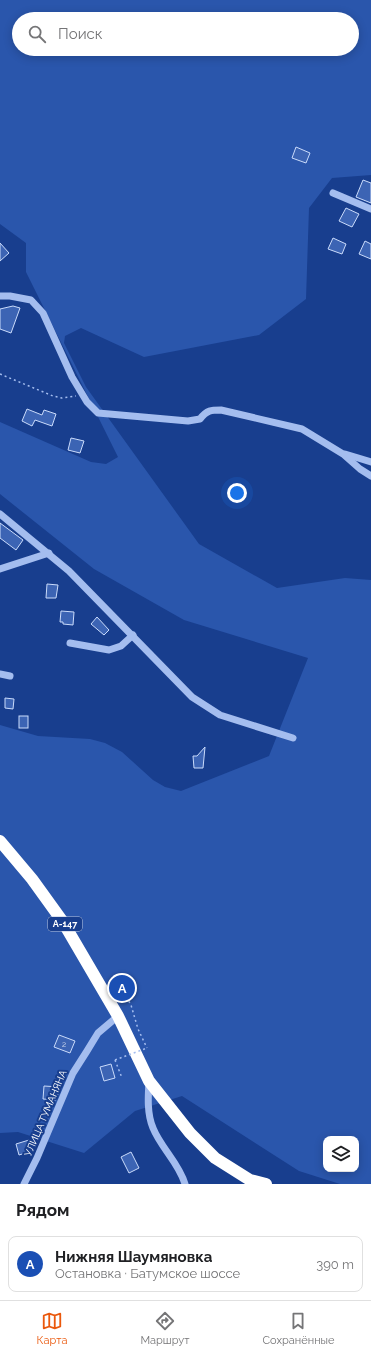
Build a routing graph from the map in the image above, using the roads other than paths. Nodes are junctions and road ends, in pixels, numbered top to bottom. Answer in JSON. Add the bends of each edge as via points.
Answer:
{"nodes":[{"id":1,"x":333,"y":193,"type":"dead end"},
{"id":2,"x":371,"y":209,"type":"edge"},
{"id":3,"x":0,"y":296,"type":"edge"},
{"id":4,"x":343,"y":454,"type":"junction"},
{"id":5,"x":371,"y":462,"type":"edge"},
{"id":6,"x":371,"y":476,"type":"edge"},
{"id":7,"x":0,"y":514,"type":"edge"},
{"id":8,"x":49,"y":553,"type":"junction"},
{"id":9,"x":0,"y":569,"type":"edge"},
{"id":10,"x":133,"y":635,"type":"junction"},
{"id":11,"x":70,"y":643,"type":"dead end"},
{"id":12,"x":0,"y":674,"type":"edge"},
{"id":13,"x":10,"y":676,"type":"dead end"},
{"id":14,"x":292,"y":738,"type":"dead end"},
{"id":15,"x":0,"y":841,"type":"edge"},
{"id":16,"x":118,"y":1016,"type":"junction"},
{"id":17,"x":149,"y":1081,"type":"junction"},
{"id":18,"x":24,"y":1184,"type":"edge"},
{"id":19,"x":185,"y":1184,"type":"edge"},
{"id":20,"x":266,"y":1184,"type":"edge"}],
"edges":[{"from":1,"to":2,"type":"street"},
{"from":3,"to":4,"type":"street","via":[[31,300],[44,313],[83,396],[98,413],[188,421],[200,419],[205,412],[221,410],[302,429]]},
{"from":4,"to":5,"type":"street"},
{"from":4,"to":6,"type":"street"},
{"from":7,"to":8,"type":"street"},
{"from":8,"to":9,"type":"street"},
{"from":8,"to":10,"type":"street"},
{"from":10,"to":11,"type":"street","via":[[121,646],[109,650]]},
{"from":10,"to":14,"type":"street","via":[[192,698],[220,715]]},
{"from":12,"to":13,"type":"street"},
{"from":15,"to":16,"type":"highway","number":"А-147","via":[[64,922]]},
{"from":16,"to":17,"type":"highway","number":"А-147"},
{"from":16,"to":18,"type":"street","name":"УЛИЦА ТУМАНЯНА","via":[[98,1033],[73,1073],[38,1158]]},
{"from":17,"to":19,"type":"street","via":[[148,1100],[153,1130],[182,1174]]},
{"from":17,"to":20,"type":"highway","number":"А-147","via":[[190,1133],[215,1158],[250,1180]]}]}
